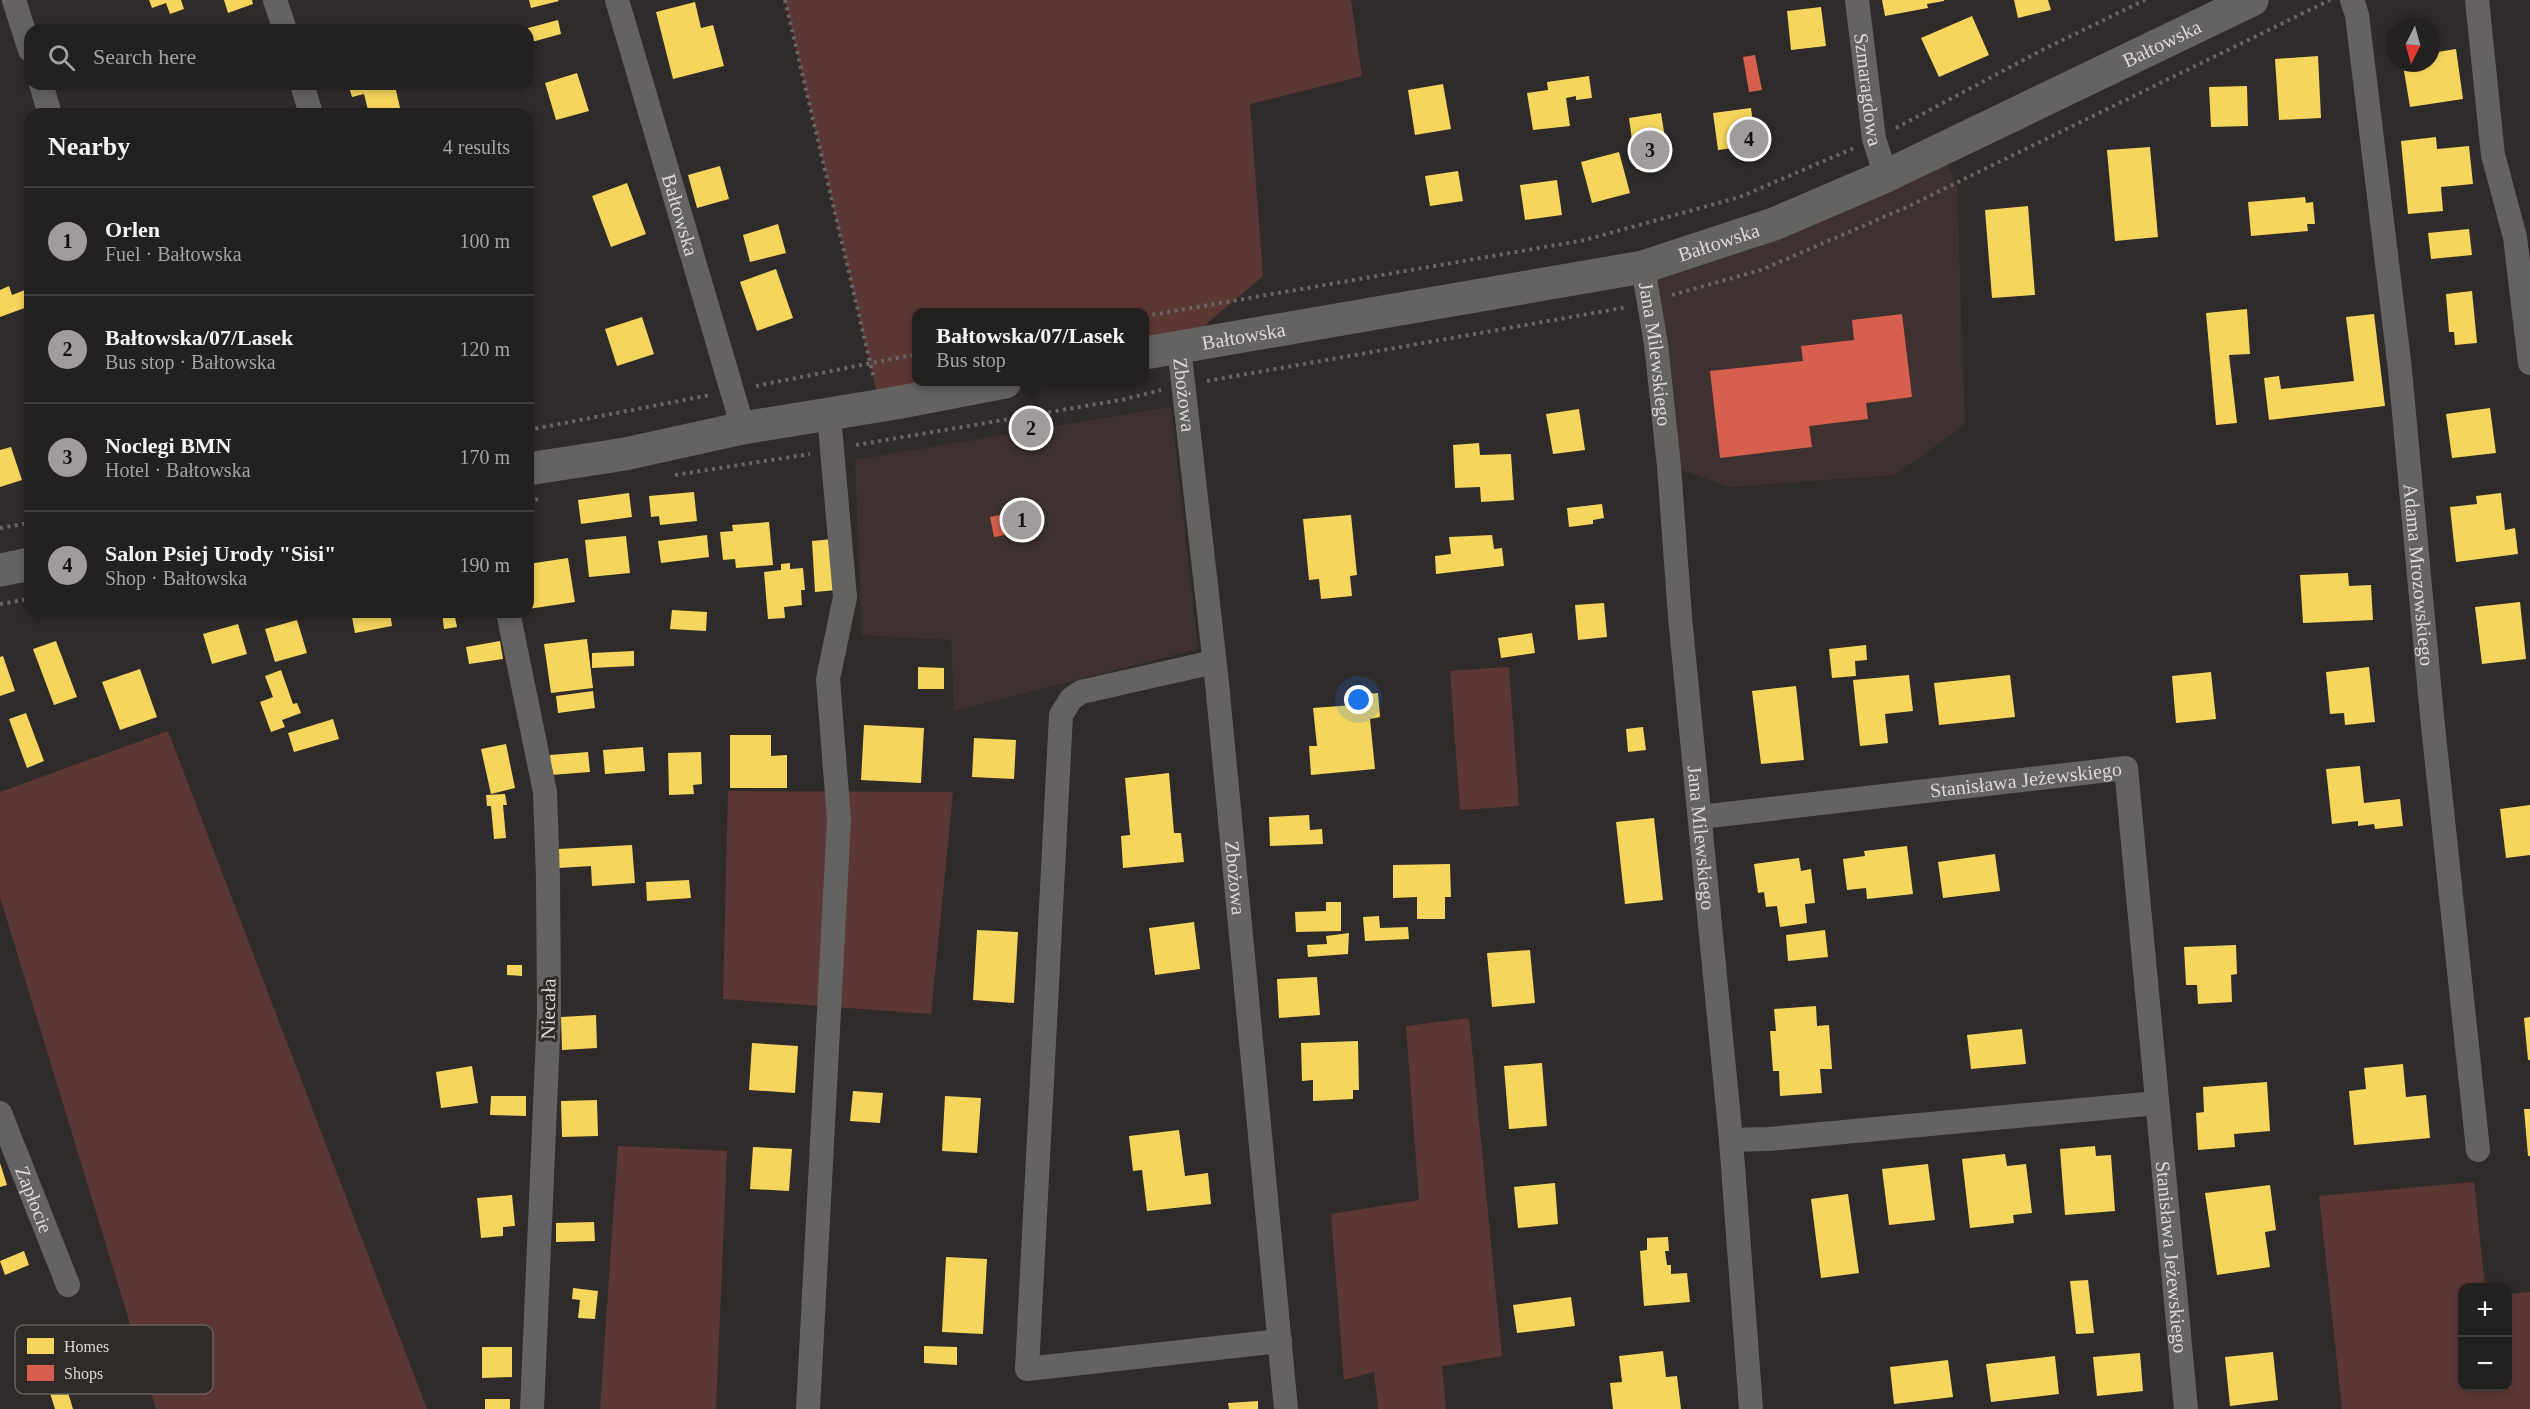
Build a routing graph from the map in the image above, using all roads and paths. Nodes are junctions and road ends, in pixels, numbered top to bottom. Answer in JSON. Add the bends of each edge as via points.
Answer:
{"nodes":[{"id":1,"x":14,"y":0,"type":"edge"},
{"id":2,"x":275,"y":0,"type":"edge"},
{"id":3,"x":617,"y":0,"type":"edge"},
{"id":4,"x":785,"y":0,"type":"edge"},
{"id":5,"x":1857,"y":0,"type":"edge"},
{"id":6,"x":2145,"y":0,"type":"edge"},
{"id":7,"x":2252,"y":0,"type":"edge"},
{"id":8,"x":2352,"y":0,"type":"edge"},
{"id":9,"x":2477,"y":0,"type":"edge"},
{"id":10,"x":283,"y":24,"type":"edge"},
{"id":11,"x":24,"y":31,"type":"edge"},
{"id":12,"x":43,"y":90,"type":"edge"},
{"id":13,"x":304,"y":90,"type":"edge"},
{"id":14,"x":48,"y":108,"type":"edge"},
{"id":15,"x":309,"y":108,"type":"edge"},
{"id":16,"x":1874,"y":139,"type":"junction"},
{"id":17,"x":1886,"y":176,"type":"junction"},
{"id":18,"x":1643,"y":267,"type":"junction"},
{"id":19,"x":1149,"y":315,"type":"edge"},
{"id":20,"x":1179,"y":347,"type":"junction"},
{"id":21,"x":1149,"y":352,"type":"edge"},
{"id":22,"x":2530,"y":363,"type":"edge"},
{"id":23,"x":980,"y":386,"type":"edge"},
{"id":24,"x":880,"y":406,"type":"junction"},
{"id":25,"x":829,"y":415,"type":"junction"},
{"id":26,"x":743,"y":428,"type":"junction"},
{"id":27,"x":534,"y":468,"type":"edge"},
{"id":28,"x":24,"y":524,"type":"edge"},
{"id":29,"x":0,"y":528,"type":"edge"},
{"id":30,"x":24,"y":565,"type":"edge"},
{"id":31,"x":0,"y":570,"type":"edge"},
{"id":32,"x":24,"y":599,"type":"edge"},
{"id":33,"x":0,"y":604,"type":"edge"},
{"id":34,"x":509,"y":618,"type":"edge"},
{"id":35,"x":1214,"y":662,"type":"junction"},
{"id":36,"x":1700,"y":818,"type":"junction"},
{"id":37,"x":2157,"y":1103,"type":"junction"},
{"id":38,"x":0,"y":1113,"type":"edge"},
{"id":39,"x":1731,"y":1140,"type":"junction"},
{"id":40,"x":2478,"y":1150,"type":"dead end"},
{"id":41,"x":68,"y":1285,"type":"dead end"},
{"id":42,"x":1280,"y":1341,"type":"junction"},
{"id":43,"x":532,"y":1409,"type":"edge"},
{"id":44,"x":808,"y":1409,"type":"edge"},
{"id":45,"x":1286,"y":1409,"type":"edge"},
{"id":46,"x":1751,"y":1409,"type":"edge"},
{"id":47,"x":2186,"y":1409,"type":"edge"}],
"edges":[{"from":1,"to":11,"type":"street"},
{"from":2,"to":10,"type":"street"},
{"from":3,"to":26,"type":"street","name":"Bałtowska"},
{"from":4,"to":24,"type":"path"},
{"from":5,"to":16,"type":"street","name":"Szmaragdowa"},
{"from":6,"to":16,"type":"path"},
{"from":7,"to":17,"type":"main road","name":"Bałtowska"},
{"from":8,"to":40,"type":"street","name":"Adama Mrozowskiego","via":[[2357,15],[2400,370]]},
{"from":9,"to":22,"type":"street","via":[[2493,155],[2515,237]]},
{"from":12,"to":14,"type":"street"},
{"from":13,"to":15,"type":"street"},
{"from":16,"to":17,"type":"street","name":"Szmaragdowa"},
{"from":16,"to":19,"type":"path","via":[[1740,197],[1585,240]]},
{"from":17,"to":18,"type":"main road","name":"Bałtowska","via":[[1774,224]]},
{"from":18,"to":20,"type":"main road","name":"Bałtowska"},
{"from":18,"to":36,"type":"street","name":"Jana Milewskiego","via":[[1656,344]]},
{"from":20,"to":21,"type":"main road","name":"Bałtowska"},
{"from":20,"to":35,"type":"street","name":"Zbożowa"},
{"from":23,"to":24,"type":"main road"},
{"from":24,"to":25,"type":"main road"},
{"from":25,"to":26,"type":"main road"},
{"from":25,"to":44,"type":"street","via":[[845,597],[828,680],[838,820]]},
{"from":26,"to":27,"type":"main road","via":[[625,454]]},
{"from":28,"to":29,"type":"path"},
{"from":30,"to":31,"type":"main road"},
{"from":32,"to":33,"type":"path"},
{"from":34,"to":43,"type":"street","name":"Niecała","via":[[545,792],[548,867],[549,1013]]},
{"from":35,"to":42,"type":"street","name":"Zbożowa"},
{"from":35,"to":42,"type":"street","via":[[1081,692],[1061,715],[1027,1369]]},
{"from":36,"to":37,"type":"street","name":"Stanisława Jeżewskiego","via":[[2126,768]]},
{"from":36,"to":39,"type":"street","name":"Jana Milewskiego"},
{"from":37,"to":39,"type":"street"},
{"from":37,"to":47,"type":"street","name":"Stanisława Jeżewskiego"},
{"from":38,"to":41,"type":"street","name":"Zapłocie"},
{"from":39,"to":46,"type":"street","name":"Jana Milewskiego"},
{"from":42,"to":45,"type":"street","name":"Zbożowa"}]}
